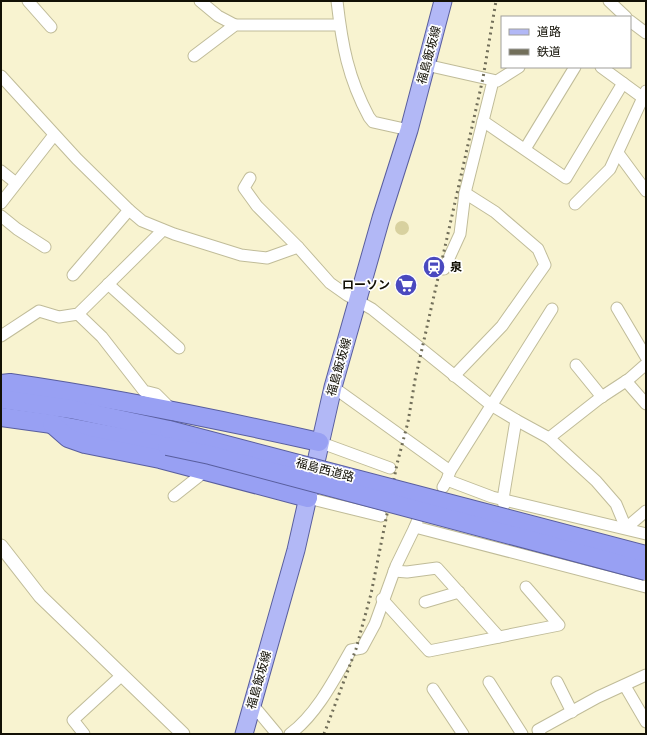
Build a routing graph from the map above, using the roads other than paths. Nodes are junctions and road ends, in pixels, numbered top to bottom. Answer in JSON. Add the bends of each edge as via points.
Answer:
{"nodes":[{"id":1,"x":200,"y":1,"type":"edge"},
{"id":2,"x":337,"y":1,"type":"edge"},
{"id":3,"x":443,"y":1,"type":"edge"},
{"id":4,"x":609,"y":1,"type":"edge"},
{"id":5,"x":34,"y":3,"type":"edge"},
{"id":6,"x":625,"y":16,"type":"edge"},
{"id":7,"x":631,"y":22,"type":"edge"},
{"id":8,"x":235,"y":25,"type":"junction"},
{"id":9,"x":340,"y":25,"type":"junction"},
{"id":10,"x":51,"y":27,"type":"dead end"},
{"id":11,"x":646,"y":32,"type":"edge"},
{"id":12,"x":194,"y":56,"type":"dead end"},
{"id":13,"x":426,"y":65,"type":"junction"},
{"id":14,"x":517,"y":68,"type":"edge"},
{"id":15,"x":573,"y":68,"type":"edge"},
{"id":16,"x":602,"y":68,"type":"edge"},
{"id":17,"x":1,"y":76,"type":"edge"},
{"id":18,"x":492,"y":81,"type":"junction"},
{"id":19,"x":623,"y":83,"type":"junction"},
{"id":20,"x":644,"y":94,"type":"edge"},
{"id":21,"x":638,"y":112,"type":"junction"},
{"id":22,"x":483,"y":121,"type":"junction"},
{"id":23,"x":646,"y":121,"type":"edge"},
{"id":24,"x":409,"y":130,"type":"junction"},
{"id":25,"x":54,"y":135,"type":"junction"},
{"id":26,"x":525,"y":149,"type":"junction"},
{"id":27,"x":618,"y":153,"type":"junction"},
{"id":28,"x":1,"y":171,"type":"edge"},
{"id":29,"x":250,"y":178,"type":"dead end"},
{"id":30,"x":16,"y":184,"type":"junction"},
{"id":31,"x":646,"y":191,"type":"edge"},
{"id":32,"x":465,"y":193,"type":"junction"},
{"id":33,"x":1,"y":203,"type":"edge"},
{"id":34,"x":575,"y":204,"type":"dead end"},
{"id":35,"x":128,"y":210,"type":"junction"},
{"id":36,"x":1,"y":216,"type":"edge"},
{"id":37,"x":163,"y":230,"type":"junction"},
{"id":38,"x":46,"y":247,"type":"dead end"},
{"id":39,"x":298,"y":247,"type":"junction"},
{"id":40,"x":444,"y":269,"type":"dead end"},
{"id":41,"x":73,"y":275,"type":"dead end"},
{"id":42,"x":108,"y":284,"type":"junction"},
{"id":43,"x":358,"y":303,"type":"junction"},
{"id":44,"x":617,"y":308,"type":"dead end"},
{"id":45,"x":552,"y":309,"type":"dead end"},
{"id":46,"x":78,"y":314,"type":"junction"},
{"id":47,"x":1,"y":336,"type":"edge"},
{"id":48,"x":179,"y":348,"type":"dead end"},
{"id":49,"x":646,"y":357,"type":"edge"},
{"id":50,"x":646,"y":364,"type":"edge"},
{"id":51,"x":576,"y":365,"type":"dead end"},
{"id":52,"x":454,"y":376,"type":"junction"},
{"id":53,"x":626,"y":381,"type":"junction"},
{"id":54,"x":1,"y":384,"type":"edge"},
{"id":55,"x":333,"y":387,"type":"junction"},
{"id":56,"x":602,"y":397,"type":"junction"},
{"id":57,"x":1,"y":399,"type":"edge"},
{"id":58,"x":646,"y":404,"type":"edge"},
{"id":59,"x":491,"y":405,"type":"junction"},
{"id":60,"x":171,"y":409,"type":"junction"},
{"id":61,"x":1,"y":417,"type":"edge"},
{"id":62,"x":516,"y":420,"type":"junction"},
{"id":63,"x":52,"y":424,"type":"junction"},
{"id":64,"x":168,"y":438,"type":"junction"},
{"id":65,"x":549,"y":438,"type":"junction"},
{"id":66,"x":319,"y":442,"type":"junction"},
{"id":67,"x":390,"y":468,"type":"dead end"},
{"id":68,"x":204,"y":470,"type":"junction"},
{"id":69,"x":447,"y":479,"type":"junction"},
{"id":70,"x":174,"y":496,"type":"dead end"},
{"id":71,"x":308,"y":498,"type":"junction"},
{"id":72,"x":504,"y":502,"type":"junction"},
{"id":73,"x":646,"y":511,"type":"edge"},
{"id":74,"x":381,"y":516,"type":"dead end"},
{"id":75,"x":626,"y":528,"type":"junction"},
{"id":76,"x":646,"y":534,"type":"edge"},
{"id":77,"x":1,"y":546,"type":"edge"},
{"id":78,"x":646,"y":555,"type":"edge"},
{"id":79,"x":394,"y":571,"type":"junction"},
{"id":80,"x":646,"y":571,"type":"edge"},
{"id":81,"x":526,"y":587,"type":"dead end"},
{"id":82,"x":646,"y":587,"type":"edge"},
{"id":83,"x":459,"y":592,"type":"junction"},
{"id":84,"x":382,"y":599,"type":"junction"},
{"id":85,"x":425,"y":602,"type":"dead end"},
{"id":86,"x":499,"y":637,"type":"junction"},
{"id":87,"x":646,"y":675,"type":"edge"},
{"id":88,"x":121,"y":676,"type":"junction"},
{"id":89,"x":489,"y":682,"type":"dead end"},
{"id":90,"x":556,"y":682,"type":"dead end"},
{"id":91,"x":625,"y":686,"type":"junction"},
{"id":92,"x":433,"y":689,"type":"dead end"},
{"id":93,"x":252,"y":704,"type":"junction"},
{"id":94,"x":572,"y":712,"type":"junction"},
{"id":95,"x":646,"y":722,"type":"edge"},
{"id":96,"x":536,"y":733,"type":"edge"},
{"id":97,"x":84,"y":734,"type":"edge"},
{"id":98,"x":183,"y":734,"type":"edge"},
{"id":99,"x":244,"y":734,"type":"edge"},
{"id":100,"x":276,"y":734,"type":"edge"},
{"id":101,"x":290,"y":734,"type":"edge"},
{"id":102,"x":463,"y":734,"type":"edge"},
{"id":103,"x":522,"y":734,"type":"edge"}],
"edges":[{"from":1,"to":8,"type":"street","via":[[218,16]]},
{"from":2,"to":9,"type":"street"},
{"from":3,"to":13,"type":"main road","name":"福島飯坂線"},
{"from":4,"to":6,"type":"street"},
{"from":5,"to":10,"type":"street"},
{"from":7,"to":11,"type":"street"},
{"from":8,"to":9,"type":"street"},
{"from":8,"to":12,"type":"street"},
{"from":9,"to":24,"type":"street","via":[[347,64],[372,122]]},
{"from":13,"to":18,"type":"street"},
{"from":13,"to":24,"type":"main road","name":"福島飯坂線"},
{"from":14,"to":18,"type":"street","via":[[497,81]]},
{"from":15,"to":26,"type":"street"},
{"from":16,"to":19,"type":"street"},
{"from":17,"to":25,"type":"street"},
{"from":18,"to":22,"type":"street"},
{"from":19,"to":20,"type":"street"},
{"from":19,"to":26,"type":"street","via":[[566,178]]},
{"from":20,"to":21,"type":"street"},
{"from":21,"to":23,"type":"street"},
{"from":21,"to":27,"type":"street"},
{"from":22,"to":26,"type":"street"},
{"from":22,"to":32,"type":"street"},
{"from":24,"to":43,"type":"main road","name":"福島飯坂線"},
{"from":25,"to":30,"type":"street"},
{"from":25,"to":35,"type":"street"},
{"from":27,"to":31,"type":"street"},
{"from":27,"to":34,"type":"street","via":[[606,173]]},
{"from":28,"to":30,"type":"street"},
{"from":29,"to":39,"type":"street","via":[[244,188],[257,206]]},
{"from":30,"to":33,"type":"street"},
{"from":32,"to":40,"type":"street","via":[[460,234]]},
{"from":32,"to":52,"type":"street","via":[[494,212],[538,249],[546,265],[502,326]]},
{"from":35,"to":37,"type":"street","via":[[142,221]]},
{"from":35,"to":41,"type":"street"},
{"from":36,"to":38,"type":"street"},
{"from":37,"to":39,"type":"street","via":[[241,256],[267,258]]},
{"from":37,"to":42,"type":"street"},
{"from":39,"to":43,"type":"street","via":[[330,283]]},
{"from":42,"to":46,"type":"street"},
{"from":42,"to":48,"type":"street"},
{"from":43,"to":52,"type":"street","via":[[372,308]]},
{"from":43,"to":55,"type":"main road","name":"福島飯坂線"},
{"from":44,"to":49,"type":"street"},
{"from":45,"to":59,"type":"street"},
{"from":46,"to":47,"type":"street","via":[[59,317],[39,311]]},
{"from":46,"to":60,"type":"street","via":[[102,337],[144,391],[156,394]]},
{"from":50,"to":53,"type":"street"},
{"from":51,"to":56,"type":"street"},
{"from":52,"to":59,"type":"street"},
{"from":53,"to":56,"type":"street"},
{"from":53,"to":58,"type":"street"},
{"from":54,"to":60,"type":"highway","via":[[10,382]]},
{"from":55,"to":66,"type":"main road","name":"福島飯坂線"},
{"from":55,"to":69,"type":"street"},
{"from":56,"to":65,"type":"street"},
{"from":57,"to":64,"type":"highway","name":"福島西道路","via":[[71,409]]},
{"from":59,"to":62,"type":"street"},
{"from":59,"to":69,"type":"street"},
{"from":60,"to":66,"type":"highway"},
{"from":61,"to":63,"type":"highway","name":"福島西道路"},
{"from":62,"to":65,"type":"street"},
{"from":62,"to":72,"type":"street"},
{"from":63,"to":64,"type":"highway","name":"福島西道路"},
{"from":63,"to":68,"type":"highway","via":[[68,438],[85,444]]},
{"from":64,"to":78,"type":"highway","name":"福島西道路","bridge":true},
{"from":64,"to":80,"type":"highway","name":"福島西道路","bridge":true,"via":[[210,454]]},
{"from":65,"to":75,"type":"street","via":[[596,481],[616,504]]},
{"from":66,"to":67,"type":"street"},
{"from":66,"to":71,"type":"main road","name":"福島飯坂線"},
{"from":68,"to":70,"type":"street"},
{"from":68,"to":71,"type":"highway"},
{"from":69,"to":72,"type":"street"},
{"from":71,"to":74,"type":"street"},
{"from":71,"to":93,"type":"main road","name":"福島飯坂線"},
{"from":72,"to":75,"type":"street"},
{"from":73,"to":75,"type":"street"},
{"from":75,"to":76,"type":"street"},
{"from":77,"to":88,"type":"street","via":[[40,596]]},
{"from":79,"to":82,"type":"street","via":[[416,524]]},
{"from":79,"to":83,"type":"street","via":[[437,568]]},
{"from":79,"to":84,"type":"street"},
{"from":81,"to":86,"type":"street","via":[[559,625]]},
{"from":83,"to":85,"type":"street"},
{"from":83,"to":86,"type":"street"},
{"from":84,"to":86,"type":"street","via":[[429,651]]},
{"from":84,"to":101,"type":"street","via":[[374,624],[362,648],[351,650],[314,711]]},
{"from":87,"to":91,"type":"street"},
{"from":88,"to":97,"type":"street","via":[[73,720]]},
{"from":88,"to":98,"type":"street"},
{"from":89,"to":103,"type":"street"},
{"from":90,"to":94,"type":"street"},
{"from":91,"to":94,"type":"street"},
{"from":91,"to":95,"type":"street"},
{"from":92,"to":102,"type":"street"},
{"from":93,"to":99,"type":"main road","name":"福島飯坂線"},
{"from":93,"to":100,"type":"street"},
{"from":94,"to":96,"type":"street"}]}
